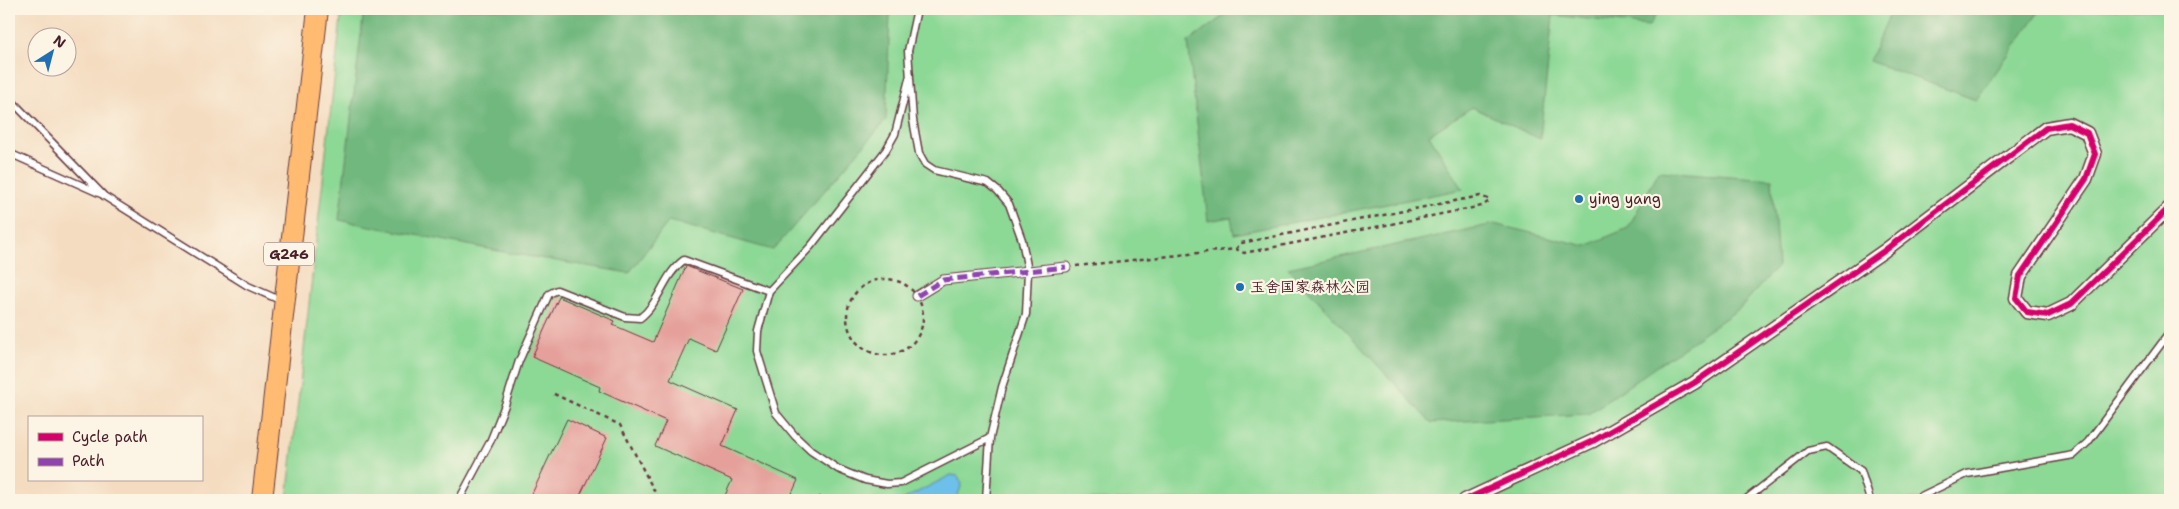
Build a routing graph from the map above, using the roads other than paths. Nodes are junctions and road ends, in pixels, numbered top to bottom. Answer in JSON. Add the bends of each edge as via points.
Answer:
{"nodes":[{"id":1,"x":318,"y":9,"type":"edge"},
{"id":2,"x":917,"y":9,"type":"edge"},
{"id":3,"x":910,"y":76,"type":"junction"},
{"id":4,"x":9,"y":98,"type":"edge"},
{"id":5,"x":9,"y":153,"type":"edge"},
{"id":6,"x":104,"y":196,"type":"junction"},
{"id":7,"x":2170,"y":207,"type":"edge"},
{"id":8,"x":1066,"y":266,"type":"road end"},
{"id":9,"x":1028,"y":271,"type":"junction"},
{"id":10,"x":769,"y":291,"type":"junction"},
{"id":11,"x":917,"y":296,"type":"road end"},
{"id":12,"x":283,"y":302,"type":"junction"},
{"id":13,"x":2170,"y":332,"type":"edge"},
{"id":14,"x":990,"y":438,"type":"junction"},
{"id":15,"x":262,"y":500,"type":"edge"},
{"id":16,"x":459,"y":500,"type":"edge"},
{"id":17,"x":986,"y":500,"type":"edge"},
{"id":18,"x":1464,"y":500,"type":"edge"},
{"id":19,"x":1745,"y":500,"type":"edge"},
{"id":20,"x":1870,"y":500,"type":"edge"},
{"id":21,"x":1913,"y":500,"type":"edge"}],
"edges":[{"from":1,"to":12,"type":"highway","number":"G246"},
{"from":2,"to":3,"type":"lane","via":[[908,51]]},
{"from":3,"to":9,"type":"lane","via":[[916,137],[925,164],[944,174],[988,183],[998,191],[1009,204],[1022,240]]},
{"from":3,"to":10,"type":"lane","via":[[895,134],[886,150],[811,246]]},
{"from":4,"to":6,"type":"lane"},
{"from":5,"to":6,"type":"lane"},
{"from":6,"to":12,"type":"lane","via":[[248,286]]},
{"from":7,"to":18,"type":"street","via":[[2071,304],[2048,315],[2027,312],[2016,298],[2020,276],[2086,179],[2095,154],[2087,133],[2069,124],[2046,128],[1884,251],[1694,384],[1593,441]]},
{"from":8,"to":9,"type":"street"},
{"from":9,"to":11,"type":"street","via":[[943,280]]},
{"from":9,"to":14,"type":"lane","via":[[1026,314],[1002,387]]},
{"from":10,"to":14,"type":"lane","via":[[758,330],[757,351],[776,413],[806,446],[838,469],[865,480],[901,483]]},
{"from":10,"to":16,"type":"lane","via":[[684,260],[676,266],[650,311],[640,318],[626,317],[557,290],[549,294],[519,361],[490,442]]},
{"from":12,"to":15,"type":"highway","number":"G246"},
{"from":13,"to":21,"type":"lane","via":[[2088,442],[2074,454],[1967,474]]},
{"from":14,"to":17,"type":"lane"},
{"from":19,"to":20,"type":"lane","via":[[1808,450],[1827,447],[1861,471]]}]}
